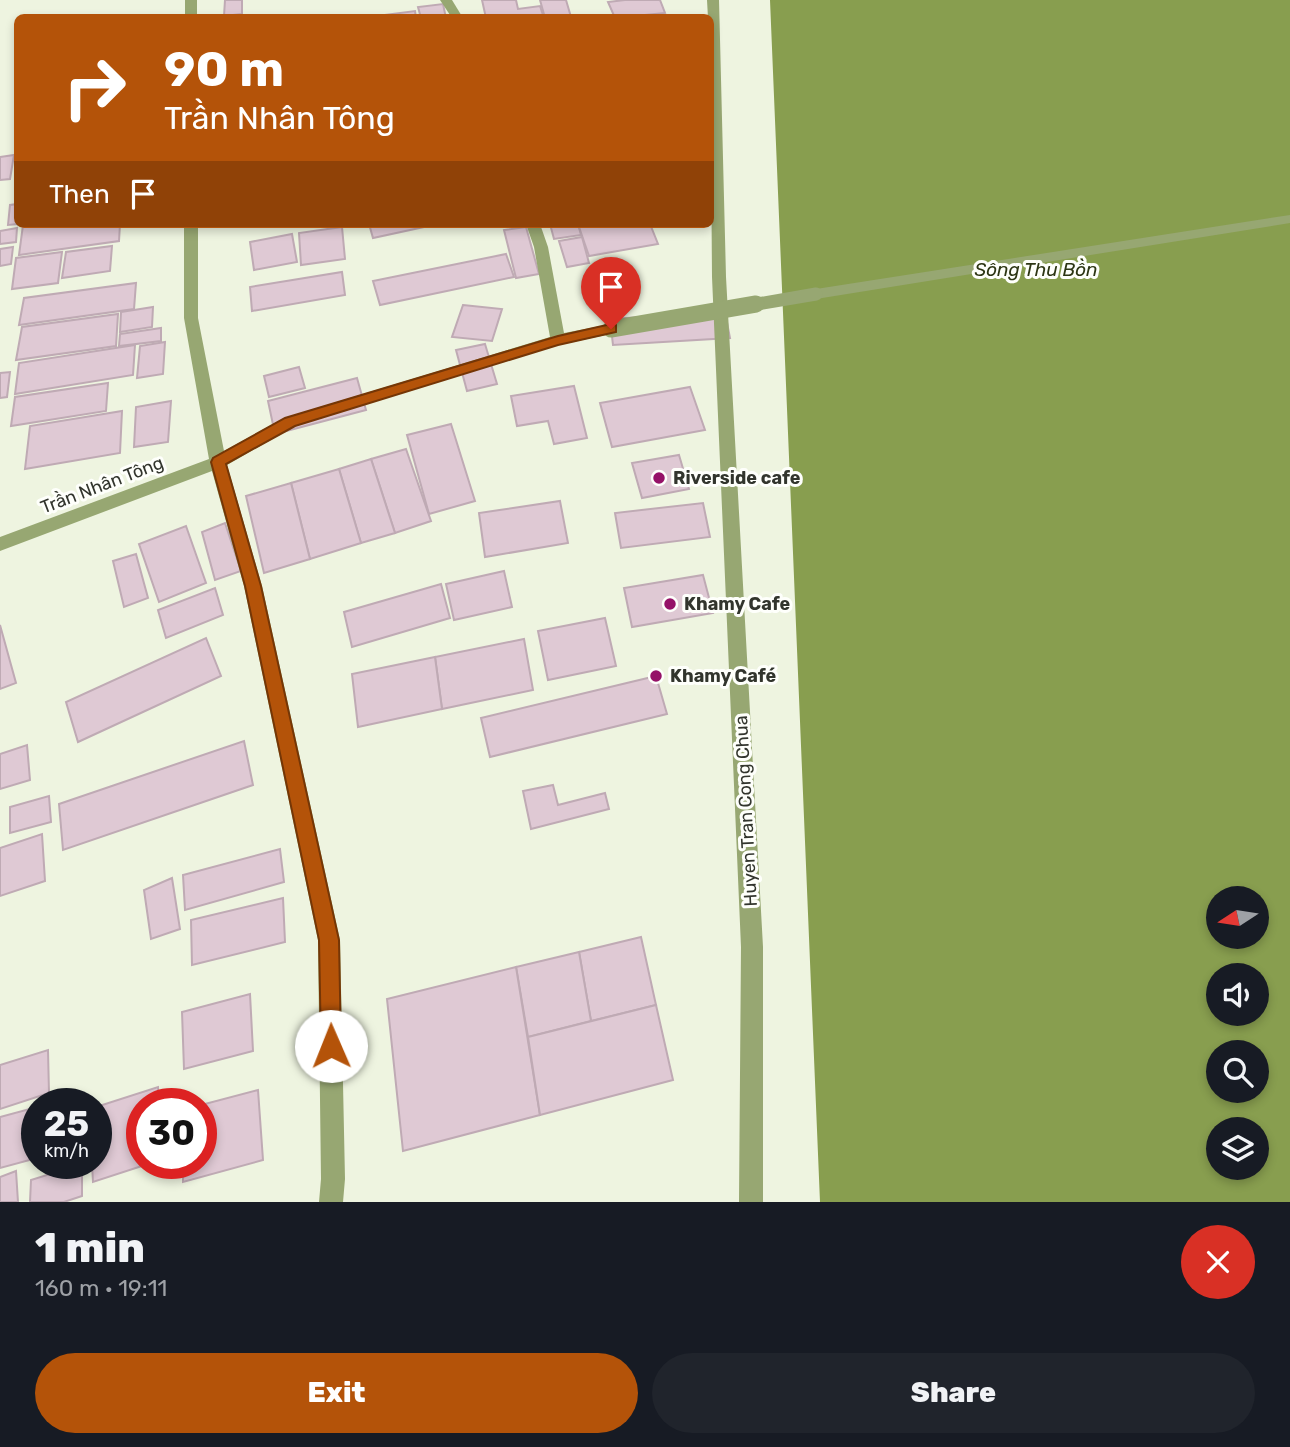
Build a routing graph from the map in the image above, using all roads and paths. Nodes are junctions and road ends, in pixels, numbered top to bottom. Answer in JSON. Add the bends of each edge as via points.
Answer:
{"nodes":[{"id":1,"x":714,"y":46,"type":"edge"},
{"id":2,"x":1290,"y":219,"type":"edge"},
{"id":3,"x":191,"y":228,"type":"edge"},
{"id":4,"x":534,"y":228,"type":"edge"},
{"id":5,"x":558,"y":340,"type":"junction"},
{"id":6,"x":218,"y":462,"type":"junction"},
{"id":7,"x":0,"y":544,"type":"edge"},
{"id":8,"x":331,"y":1202,"type":"edge"},
{"id":9,"x":751,"y":1202,"type":"edge"}],
"edges":[{"from":1,"to":9,"type":"street","name":"Huyen Tran Cong Chua","via":[[719,277],[752,947]]},
{"from":2,"to":5,"type":"street","name":"Trần Nhân Tông","bridge":true},
{"from":3,"to":6,"type":"street","via":[[191,318]]},
{"from":4,"to":5,"type":"street"},
{"from":5,"to":6,"type":"street","name":"Trần Nhân Tông","via":[[290,422]]},
{"from":6,"to":7,"type":"street","name":"Trần Nhân Tông"},
{"from":6,"to":8,"type":"street","via":[[253,586],[329,940]]}]}
